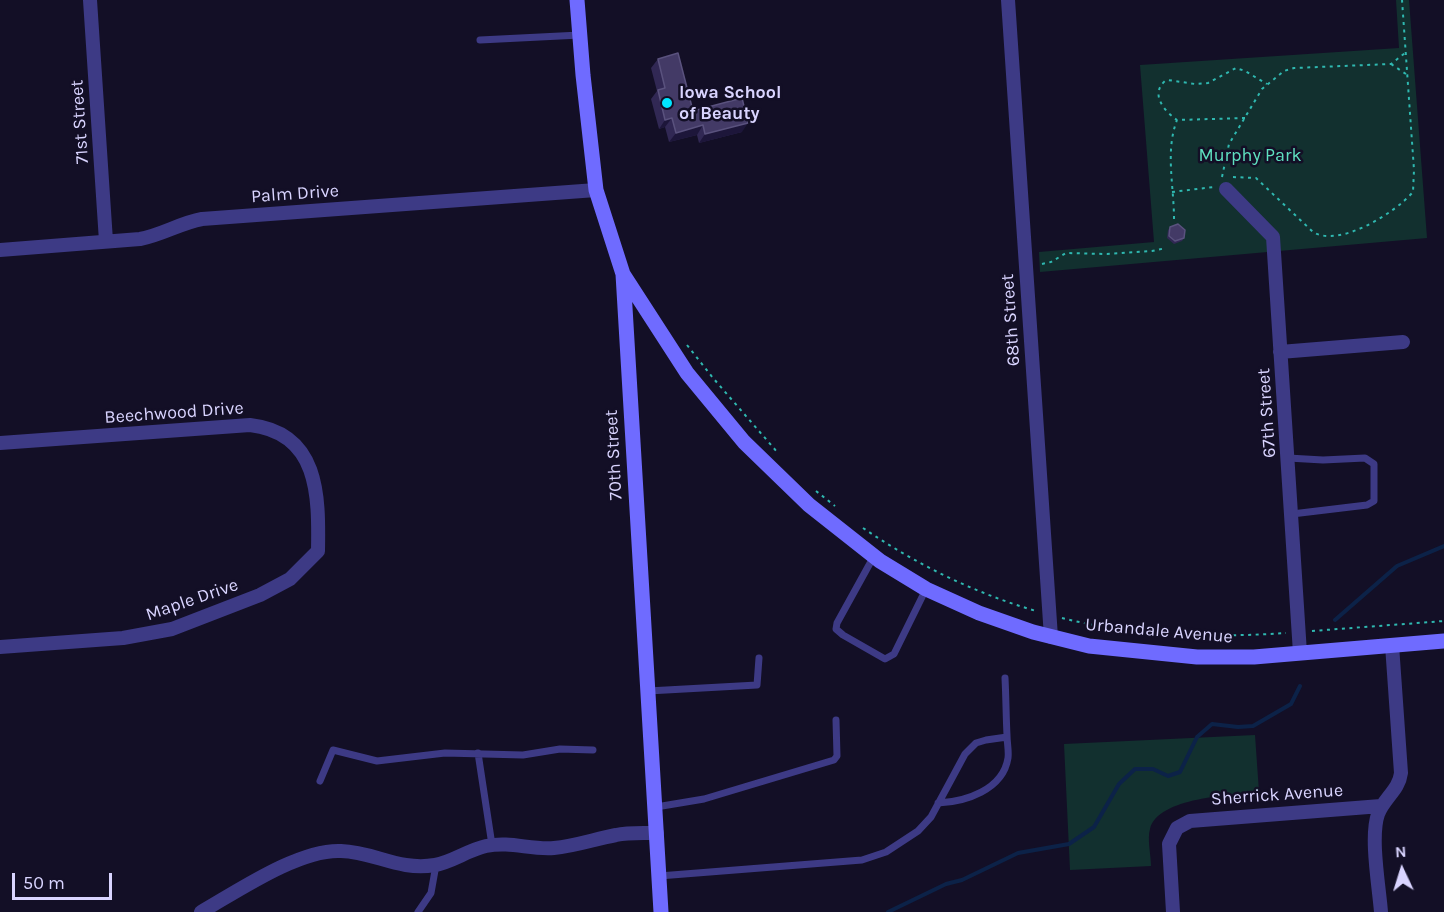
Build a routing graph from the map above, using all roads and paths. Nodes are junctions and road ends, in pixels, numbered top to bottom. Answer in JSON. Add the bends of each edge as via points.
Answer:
{"nodes":[{"id":1,"x":90,"y":0,"type":"edge"},
{"id":2,"x":577,"y":0,"type":"edge"},
{"id":3,"x":1008,"y":0,"type":"edge"},
{"id":4,"x":1402,"y":0,"type":"edge"},
{"id":5,"x":580,"y":35,"type":"junction"},
{"id":6,"x":480,"y":40,"type":"dead end"},
{"id":7,"x":1405,"y":52,"type":"junction"},
{"id":8,"x":1391,"y":64,"type":"junction"},
{"id":9,"x":1407,"y":74,"type":"junction"},
{"id":10,"x":1268,"y":84,"type":"junction"},
{"id":11,"x":1245,"y":118,"type":"junction"},
{"id":12,"x":1177,"y":120,"type":"junction"},
{"id":13,"x":1224,"y":188,"type":"joint"},
{"id":14,"x":596,"y":190,"type":"junction"},
{"id":15,"x":1172,"y":192,"type":"junction"},
{"id":16,"x":1173,"y":219,"type":"dead end"},
{"id":17,"x":106,"y":242,"type":"junction"},
{"id":18,"x":1166,"y":248,"type":"dead end"},
{"id":19,"x":0,"y":250,"type":"edge"},
{"id":20,"x":1042,"y":264,"type":"dead end"},
{"id":21,"x":623,"y":274,"type":"junction"},
{"id":22,"x":1403,"y":342,"type":"dead end"},
{"id":23,"x":686,"y":343,"type":"dead end"},
{"id":24,"x":1280,"y":352,"type":"junction"},
{"id":25,"x":0,"y":443,"type":"edge"},
{"id":26,"x":779,"y":454,"type":"dead end"},
{"id":27,"x":1288,"y":458,"type":"junction"},
{"id":28,"x":810,"y":486,"type":"dead end"},
{"id":29,"x":835,"y":506,"type":"dead end"},
{"id":30,"x":1292,"y":514,"type":"junction"},
{"id":31,"x":318,"y":525,"type":"joint"},
{"id":32,"x":860,"y":526,"type":"dead end"},
{"id":33,"x":874,"y":556,"type":"junction"},
{"id":34,"x":926,"y":589,"type":"junction"},
{"id":35,"x":1034,"y":611,"type":"dead end"},
{"id":36,"x":1057,"y":616,"type":"dead end"},
{"id":37,"x":1444,"y":621,"type":"edge"},
{"id":38,"x":1306,"y":632,"type":"dead end"},
{"id":39,"x":1290,"y":633,"type":"dead end"},
{"id":40,"x":1051,"y":637,"type":"junction"},
{"id":41,"x":1444,"y":641,"type":"edge"},
{"id":42,"x":1392,"y":645,"type":"junction"},
{"id":43,"x":0,"y":647,"type":"edge"},
{"id":44,"x":1300,"y":653,"type":"junction"},
{"id":45,"x":759,"y":658,"type":"dead end"},
{"id":46,"x":1005,"y":678,"type":"dead end"},
{"id":47,"x":648,"y":691,"type":"junction"},
{"id":48,"x":836,"y":720,"type":"dead end"},
{"id":49,"x":1007,"y":737,"type":"junction"},
{"id":50,"x":592,"y":750,"type":"dead end"},
{"id":51,"x":478,"y":753,"type":"junction"},
{"id":52,"x":320,"y":781,"type":"dead end"},
{"id":53,"x":938,"y":803,"type":"junction"},
{"id":54,"x":1382,"y":806,"type":"junction"},
{"id":55,"x":656,"y":807,"type":"junction"},
{"id":56,"x":657,"y":833,"type":"junction"},
{"id":57,"x":492,"y":845,"type":"junction"},
{"id":58,"x":436,"y":864,"type":"junction"},
{"id":59,"x":659,"y":876,"type":"junction"},
{"id":60,"x":201,"y":912,"type":"edge"},
{"id":61,"x":418,"y":912,"type":"edge"},
{"id":62,"x":661,"y":912,"type":"edge"},
{"id":63,"x":1173,"y":912,"type":"edge"},
{"id":64,"x":1381,"y":912,"type":"edge"}],
"edges":[{"from":1,"to":17,"type":"street","name":"71st Street"},
{"from":2,"to":5,"type":"street","name":"70th Street"},
{"from":3,"to":40,"type":"street","name":"68th Street"},
{"from":4,"to":7,"type":"path"},
{"from":5,"to":6,"type":"lane"},
{"from":5,"to":14,"type":"street","name":"70th Street"},
{"from":7,"to":8,"type":"path"},
{"from":7,"to":9,"type":"path"},
{"from":8,"to":9,"type":"path"},
{"from":8,"to":10,"type":"path","via":[[1289,69]]},
{"from":9,"to":11,"type":"path","via":[[1413,192],[1388,213],[1343,234],[1324,237],[1313,232],[1256,178],[1222,178],[1226,151]]},
{"from":10,"to":11,"type":"path"},
{"from":10,"to":12,"type":"path","via":[[1240,68],[1208,83],[1165,81],[1158,91],[1160,101]]},
{"from":11,"to":12,"type":"path"},
{"from":12,"to":15,"type":"path","via":[[1170,146]]},
{"from":13,"to":15,"type":"path"},
{"from":13,"to":24,"type":"street","name":"67th Street","via":[[1272,237]]},
{"from":14,"to":17,"type":"street","name":"Palm Drive","via":[[202,219],[149,237]]},
{"from":14,"to":21,"type":"street","name":"70th Street"},
{"from":15,"to":16,"type":"path"},
{"from":17,"to":19,"type":"street","name":"Palm Drive"},
{"from":18,"to":20,"type":"path","via":[[1107,254],[1066,253]]},
{"from":21,"to":33,"type":"street","name":"Urbandale Avenue","via":[[687,373],[744,442],[809,505]]},
{"from":21,"to":47,"type":"street","name":"70th Street"},
{"from":22,"to":24,"type":"street"},
{"from":23,"to":26,"type":"path"},
{"from":24,"to":27,"type":"street","name":"67th Street"},
{"from":25,"to":31,"type":"street","name":"Beechwood Drive","via":[[264,427],[293,441],[304,455],[315,480]]},
{"from":27,"to":30,"type":"street","name":"67th Street"},
{"from":27,"to":30,"type":"lane","via":[[1365,458],[1374,464],[1374,501]]},
{"from":28,"to":29,"type":"path"},
{"from":30,"to":44,"type":"street","name":"67th Street"},
{"from":31,"to":43,"type":"street","name":"Maple Drive","via":[[318,551],[290,579],[249,599],[148,635]]},
{"from":32,"to":35,"type":"path","via":[[927,567]]},
{"from":33,"to":34,"type":"street","name":"Urbandale Avenue"},
{"from":33,"to":34,"type":"lane","via":[[837,623],[836,628],[843,635],[885,659],[894,654]]},
{"from":34,"to":40,"type":"street","name":"Urbandale Avenue","via":[[979,613]]},
{"from":36,"to":39,"type":"path","via":[[1173,633]]},
{"from":37,"to":38,"type":"path"},
{"from":40,"to":44,"type":"street","name":"Urbandale Avenue","via":[[1089,646],[1197,657]]},
{"from":41,"to":42,"type":"street","name":"Urbandale Avenue"},
{"from":42,"to":44,"type":"street","name":"Urbandale Avenue"},
{"from":42,"to":54,"type":"street","via":[[1401,773],[1397,786]]},
{"from":45,"to":47,"type":"lane","via":[[757,685]]},
{"from":46,"to":49,"type":"lane"},
{"from":47,"to":55,"type":"street","name":"70th Street"},
{"from":48,"to":55,"type":"lane","via":[[834,760],[704,799]]},
{"from":49,"to":53,"type":"lane","via":[[976,743],[965,754]]},
{"from":49,"to":53,"type":"lane","via":[[1008,757],[998,780],[974,796]]},
{"from":50,"to":51,"type":"lane","via":[[560,749],[523,755]]},
{"from":51,"to":52,"type":"lane","via":[[377,761],[333,750]]},
{"from":51,"to":57,"type":"lane"},
{"from":53,"to":59,"type":"lane","via":[[918,831],[897,846],[862,860]]},
{"from":54,"to":63,"type":"street","name":"Sherrick Avenue","via":[[1190,821],[1177,828],[1168,852]]},
{"from":54,"to":64,"type":"street","via":[[1375,837]]},
{"from":55,"to":56,"type":"street","name":"70th Street"},
{"from":56,"to":57,"type":"street","via":[[616,835],[551,848]]},
{"from":56,"to":59,"type":"street","name":"70th Street"},
{"from":57,"to":58,"type":"street"},
{"from":58,"to":60,"type":"street","via":[[406,865],[362,853],[318,852],[282,867]]},
{"from":58,"to":61,"type":"lane","via":[[431,893]]},
{"from":59,"to":62,"type":"street","name":"70th Street"}]}
